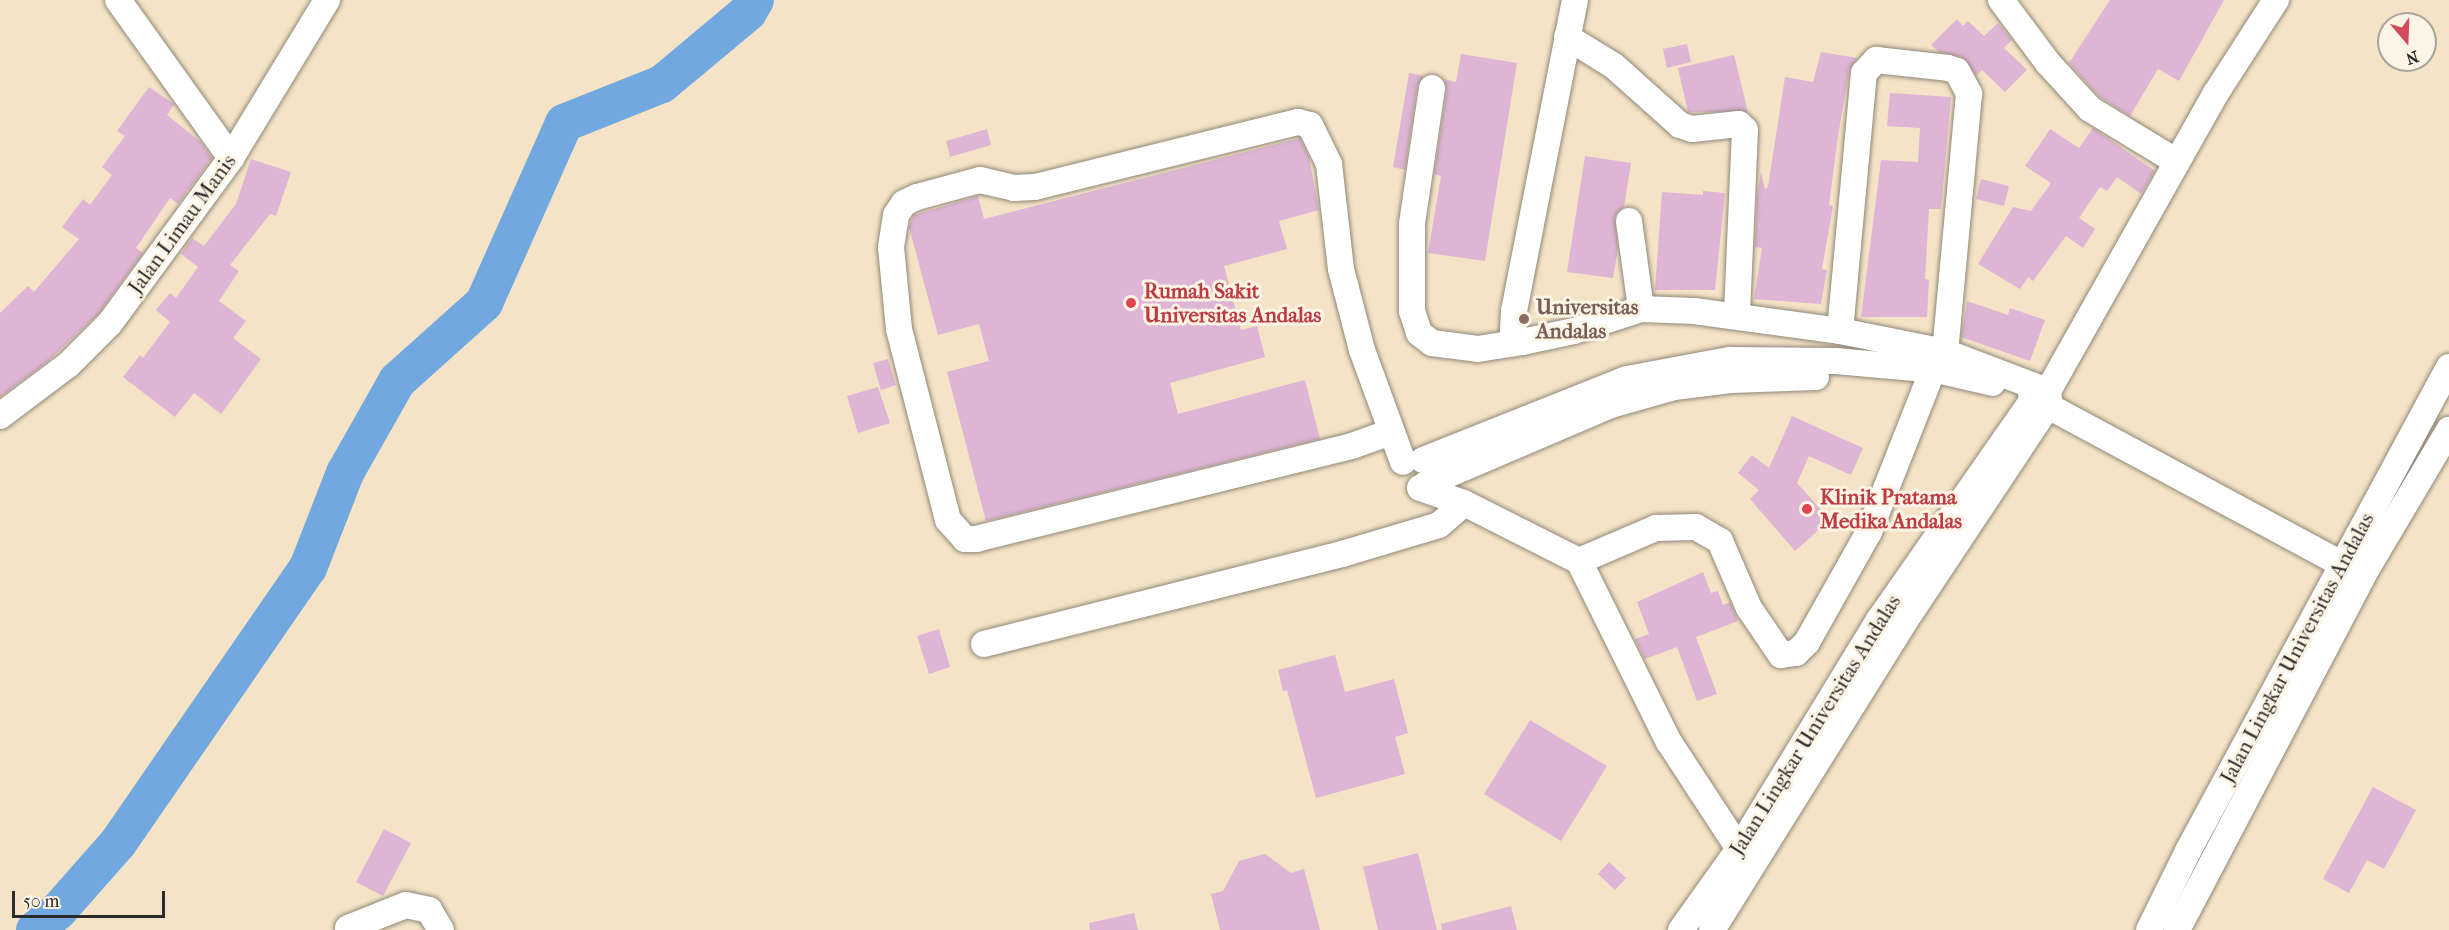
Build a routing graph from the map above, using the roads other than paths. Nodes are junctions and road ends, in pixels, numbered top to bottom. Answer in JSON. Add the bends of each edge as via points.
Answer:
{"nodes":[{"id":1,"x":118,"y":0,"type":"edge"},
{"id":2,"x":327,"y":0,"type":"edge"},
{"id":3,"x":1575,"y":0,"type":"edge"},
{"id":4,"x":2001,"y":0,"type":"edge"},
{"id":5,"x":2276,"y":0,"type":"edge"},
{"id":6,"x":1567,"y":37,"type":"junction"},
{"id":7,"x":1432,"y":88,"type":"dead end"},
{"id":8,"x":231,"y":159,"type":"junction"},
{"id":9,"x":2177,"y":162,"type":"junction"},
{"id":10,"x":1629,"y":221,"type":"dead end"},
{"id":11,"x":1641,"y":309,"type":"junction"},
{"id":12,"x":1737,"y":316,"type":"junction"},
{"id":13,"x":1840,"y":331,"type":"junction"},
{"id":14,"x":1522,"y":342,"type":"junction"},
{"id":15,"x":1945,"y":352,"type":"junction"},
{"id":16,"x":2449,"y":367,"type":"edge"},
{"id":17,"x":1928,"y":382,"type":"junction"},
{"id":18,"x":2040,"y":399,"type":"junction"},
{"id":19,"x":0,"y":416,"type":"edge"},
{"id":20,"x":2449,"y":430,"type":"edge"},
{"id":21,"x":1391,"y":432,"type":"junction"},
{"id":22,"x":1418,"y":473,"type":"junction"},
{"id":23,"x":1464,"y":503,"type":"junction"},
{"id":24,"x":1579,"y":561,"type":"junction"},
{"id":25,"x":2352,"y":570,"type":"junction"},
{"id":26,"x":984,"y":644,"type":"dead end"},
{"id":27,"x":1811,"y":754,"type":"junction"},
{"id":28,"x":1739,"y":849,"type":"junction"},
{"id":29,"x":2188,"y":851,"type":"junction"},
{"id":30,"x":2212,"y":863,"type":"junction"},
{"id":31,"x":348,"y":927,"type":"dead end"},
{"id":32,"x":441,"y":930,"type":"edge"},
{"id":33,"x":1681,"y":930,"type":"edge"},
{"id":34,"x":1712,"y":930,"type":"edge"},
{"id":35,"x":2149,"y":930,"type":"edge"},
{"id":36,"x":2177,"y":930,"type":"edge"}],
"edges":[{"from":1,"to":8,"type":"street"},
{"from":2,"to":8,"type":"street","name":"Jalan Limau Manis"},
{"from":3,"to":6,"type":"street"},
{"from":4,"to":9,"type":"street","via":[[2048,63],[2090,109]]},
{"from":5,"to":9,"type":"street","name":"Jalan Lingkar Universitas Andalas"},
{"from":6,"to":12,"type":"street","via":[[1614,66],[1680,125],[1692,129],[1739,124],[1745,129]]},
{"from":6,"to":14,"type":"street","via":[[1514,310],[1513,331]]},
{"from":7,"to":14,"type":"street","via":[[1412,224],[1412,311],[1419,333],[1432,343],[1478,349]]},
{"from":8,"to":19,"type":"street","name":"Jalan Limau Manis","via":[[110,323],[68,364]]},
{"from":9,"to":18,"type":"street","name":"Jalan Lingkar Universitas Andalas"},
{"from":10,"to":11,"type":"street"},
{"from":11,"to":12,"type":"street"},
{"from":11,"to":14,"type":"street","via":[[1574,331]]},
{"from":12,"to":13,"type":"street"},
{"from":13,"to":15,"type":"street"},
{"from":13,"to":15,"type":"street","via":[[1864,73],[1876,60],[1948,68],[1957,71],[1969,94]]},
{"from":15,"to":18,"type":"street"},
{"from":16,"to":25,"type":"street","name":"Jalan Lingkar Universitas Andalas"},
{"from":17,"to":18,"type":"street"},
{"from":17,"to":22,"type":"street","via":[[1792,376],[1674,387]]},
{"from":17,"to":24,"type":"street","via":[[1869,532],[1807,642],[1796,653],[1781,655],[1749,608],[1720,541],[1696,527],[1656,528]]},
{"from":18,"to":22,"type":"street","via":[[1936,370],[1836,361],[1730,360],[1627,380]]},
{"from":18,"to":25,"type":"street"},
{"from":18,"to":27,"type":"street","name":"Jalan Lingkar Universitas Andalas","via":[[1879,620]]},
{"from":20,"to":25,"type":"street","name":"Jalan Lingkar Universitas Andalas"},
{"from":21,"to":21,"type":"street","via":[[1353,446],[965,539],[948,520],[899,329],[891,247],[896,215],[904,203],[917,197],[980,180],[1014,188],[1035,187],[1298,122],[1310,125],[1329,164],[1341,269],[1362,350]]},
{"from":21,"to":22,"type":"street"},
{"from":22,"to":23,"type":"street"},
{"from":23,"to":24,"type":"street"},
{"from":23,"to":26,"type":"street","via":[[1439,525],[1353,551]]},
{"from":24,"to":28,"type":"street","via":[[1670,742]]},
{"from":25,"to":29,"type":"street","name":"Jalan Lingkar Universitas Andalas"},
{"from":25,"to":30,"type":"street","name":"Jalan Lingkar Universitas Andalas"},
{"from":27,"to":28,"type":"street","name":"Jalan Lingkar Universitas Andalas"},
{"from":27,"to":34,"type":"street","name":"Jalan Lingkar Universitas Andalas"},
{"from":28,"to":33,"type":"street","name":"Jalan Lingkar Universitas Andalas"},
{"from":29,"to":30,"type":"street"},
{"from":29,"to":35,"type":"street","name":"Jalan Lingkar Universitas Andalas"},
{"from":30,"to":36,"type":"street","name":"Jalan Lingkar Universitas Andalas"},
{"from":31,"to":32,"type":"street","via":[[406,905],[429,910]]}]}
